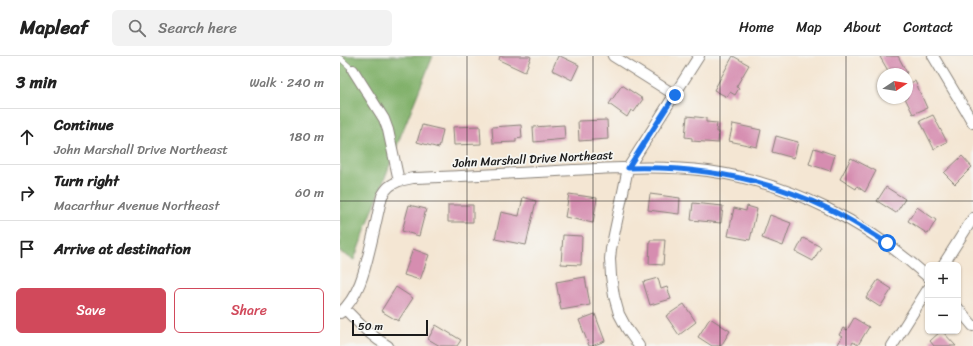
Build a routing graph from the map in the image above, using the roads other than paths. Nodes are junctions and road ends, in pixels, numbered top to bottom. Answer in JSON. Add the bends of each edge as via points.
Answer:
{"nodes":[{"id":1,"x":613,"y":56,"type":"edge"},
{"id":2,"x":699,"y":56,"type":"edge"},
{"id":3,"x":933,"y":56,"type":"edge"},
{"id":4,"x":340,"y":58,"type":"edge"},
{"id":5,"x":353,"y":70,"type":"joint"},
{"id":6,"x":675,"y":95,"type":"junction"},
{"id":7,"x":973,"y":123,"type":"edge"},
{"id":8,"x":628,"y":168,"type":"junction"},
{"id":9,"x":399,"y":181,"type":"junction"},
{"id":10,"x":973,"y":218,"type":"edge"},
{"id":11,"x":945,"y":262,"type":"edge"},
{"id":12,"x":925,"y":274,"type":"edge"},
{"id":13,"x":925,"y":294,"type":"edge"},
{"id":14,"x":342,"y":311,"type":"edge"},
{"id":15,"x":961,"y":312,"type":"edge"},
{"id":16,"x":973,"y":326,"type":"edge"},
{"id":17,"x":388,"y":346,"type":"edge"},
{"id":18,"x":639,"y":346,"type":"edge"},
{"id":19,"x":892,"y":346,"type":"edge"}],
"edges":[{"from":1,"to":6,"type":"street"},
{"from":2,"to":6,"type":"street"},
{"from":3,"to":7,"type":"street"},
{"from":4,"to":5,"type":"lane"},
{"from":5,"to":9,"type":"street","via":[[384,119]]},
{"from":6,"to":8,"type":"street"},
{"from":8,"to":9,"type":"street","name":"John Marshall Drive Northeast","via":[[413,178]]},
{"from":8,"to":12,"type":"street","name":"John Marshall Drive Northeast","via":[[709,171],[740,177],[801,196],[859,225],[887,243]]},
{"from":8,"to":18,"type":"street","via":[[610,259],[611,276],[619,314]]},
{"from":9,"to":14,"type":"street","via":[[391,184],[382,196],[365,269],[356,293]]},
{"from":10,"to":11,"type":"street"},
{"from":13,"to":19,"type":"street"},
{"from":14,"to":17,"type":"street"},
{"from":15,"to":16,"type":"street"}]}
